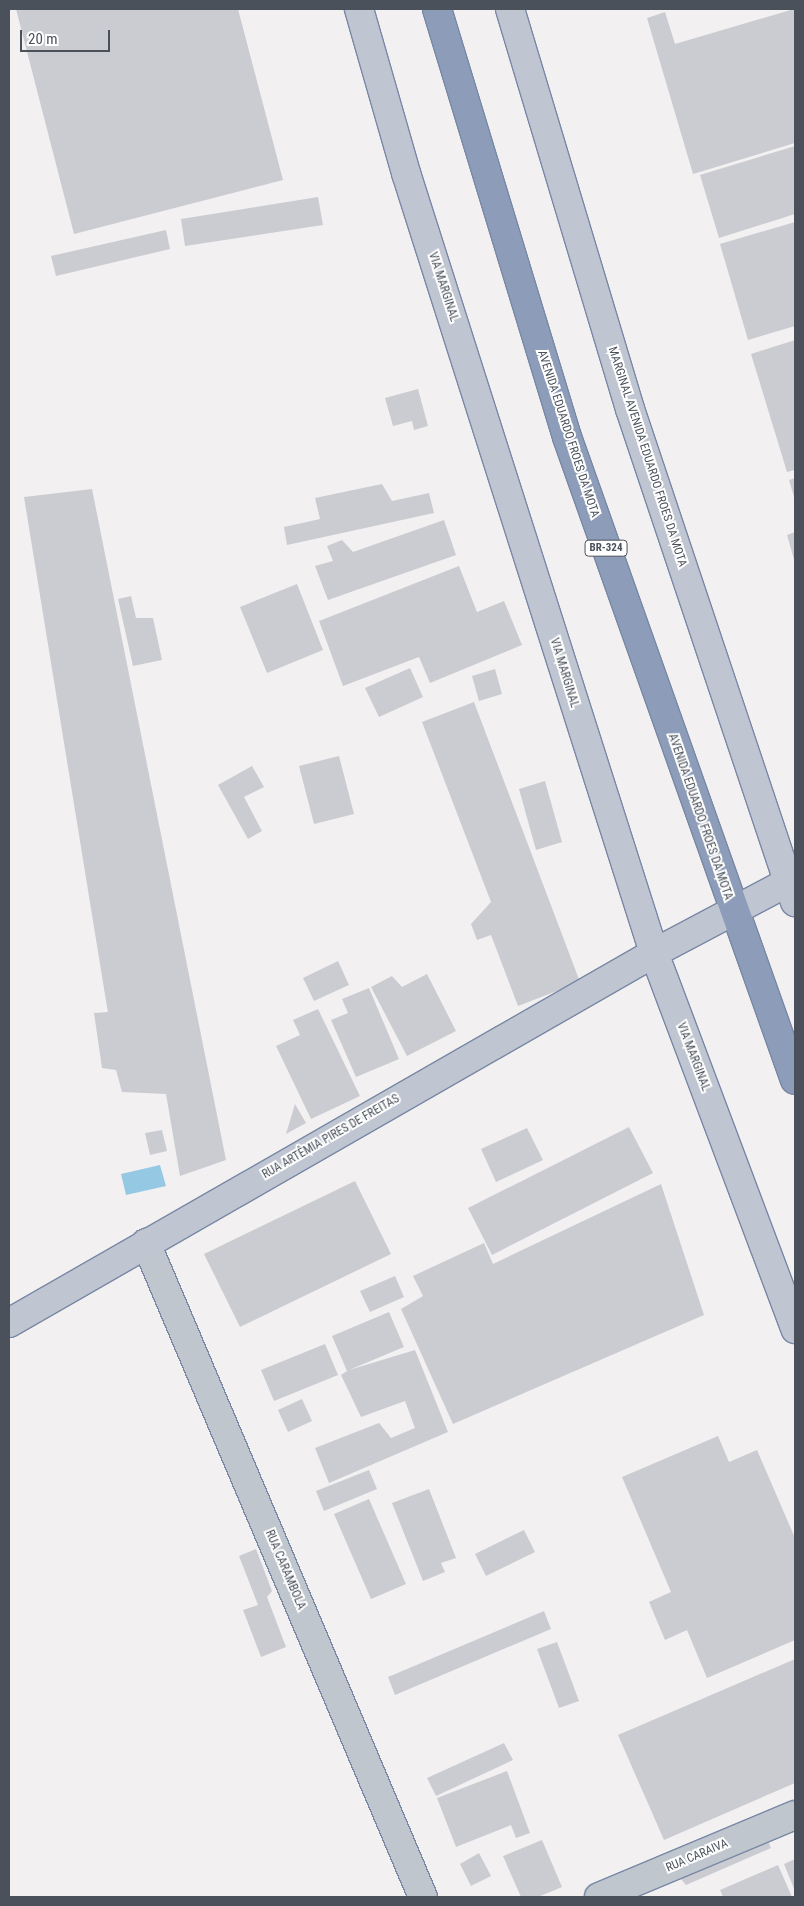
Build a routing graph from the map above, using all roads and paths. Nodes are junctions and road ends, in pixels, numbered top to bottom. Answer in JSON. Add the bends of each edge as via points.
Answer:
{"nodes":[{"id":1,"x":359,"y":9,"type":"edge"},
{"id":2,"x":437,"y":9,"type":"edge"},
{"id":3,"x":510,"y":9,"type":"edge"},
{"id":4,"x":793,"y":887,"type":"edge"},
{"id":5,"x":734,"y":911,"type":"junction"},
{"id":6,"x":654,"y":952,"type":"junction"},
{"id":7,"x":795,"y":1080,"type":"edge"},
{"id":8,"x":146,"y":1243,"type":"junction"},
{"id":9,"x":9,"y":1323,"type":"edge"},
{"id":10,"x":795,"y":1329,"type":"edge"},
{"id":11,"x":795,"y":1815,"type":"edge"},
{"id":12,"x":423,"y":1897,"type":"edge"},
{"id":13,"x":599,"y":1897,"type":"edge"}],
"edges":[{"from":1,"to":6,"type":"street","name":"VIA MARGINAL","via":[[406,173]]},
{"from":2,"to":5,"type":"highway","name":"AVENIDA EDUARDO FROES DA MOTA","number":"BR-324","via":[[567,437]]},
{"from":3,"to":4,"type":"street","name":"MARGINAL AVENIDA EDUARDO FROES DA MOTA","via":[[630,409]]},
{"from":4,"to":5,"type":"street","name":"RUA ARTÊMIA PIRES DE FREITAS"},
{"from":5,"to":6,"type":"street","name":"RUA ARTÊMIA PIRES DE FREITAS"},
{"from":5,"to":7,"type":"highway","name":"AVENIDA EDUARDO FROES DA MOTA","number":"BR-324"},
{"from":6,"to":8,"type":"street","name":"RUA ARTÊMIA PIRES DE FREITAS"},
{"from":6,"to":10,"type":"street","name":"VIA MARGINAL"},
{"from":8,"to":9,"type":"street","name":"RUA ARTÊMIA PIRES DE FREITAS"},
{"from":8,"to":12,"type":"street","name":"RUA CARAMBOLA"},
{"from":11,"to":13,"type":"street","name":"RUA CARAIVA"}]}
